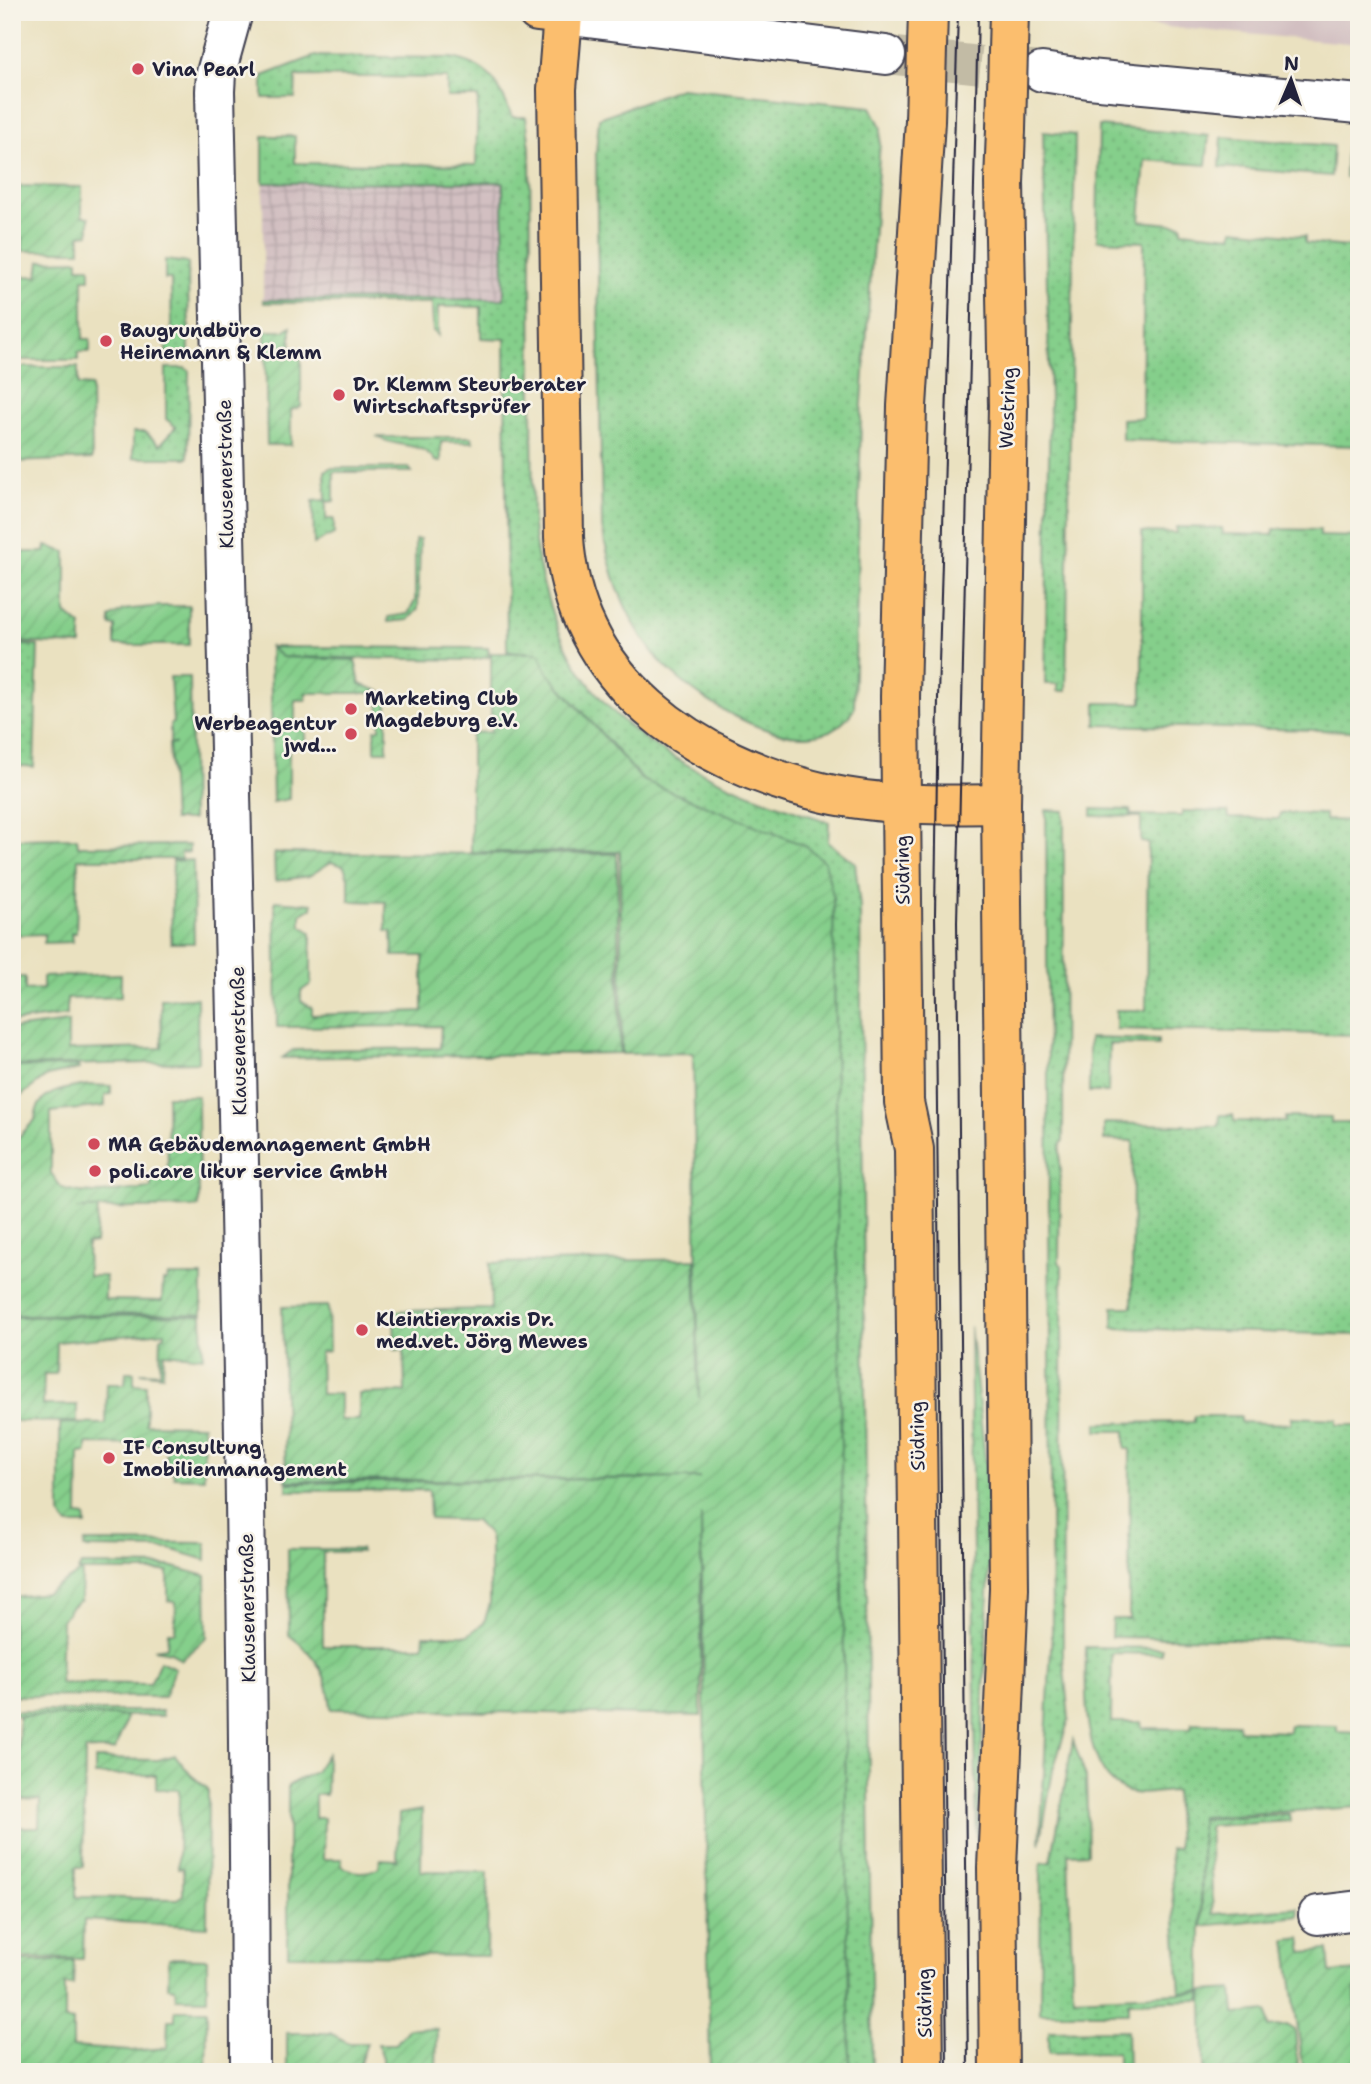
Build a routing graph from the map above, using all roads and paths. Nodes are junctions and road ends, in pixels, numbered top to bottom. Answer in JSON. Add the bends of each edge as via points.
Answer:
{"nodes":[{"id":1,"x":233,"y":12,"type":"edge"},
{"id":2,"x":928,"y":12,"type":"edge"},
{"id":3,"x":1009,"y":12,"type":"edge"},
{"id":4,"x":550,"y":14,"type":"edge"},
{"id":5,"x":886,"y":55,"type":"tunnel mouth"},
{"id":6,"x":1042,"y":72,"type":"tunnel mouth"},
{"id":7,"x":1359,"y":104,"type":"edge"},
{"id":8,"x":901,"y":801,"type":"junction"},
{"id":9,"x":1001,"y":804,"type":"junction"},
{"id":10,"x":1359,"y":1910,"type":"edge"},
{"id":11,"x":1318,"y":1914,"type":"dead end"},
{"id":12,"x":250,"y":2072,"type":"edge"},
{"id":13,"x":924,"y":2072,"type":"edge"},
{"id":14,"x":999,"y":2072,"type":"edge"}],
"edges":[{"from":1,"to":12,"type":"street","name":"Klausenerstraße","via":[[215,91],[236,892]]},
{"from":2,"to":8,"type":"main road","bridge":true,"via":[[907,406]]},
{"from":3,"to":9,"type":"main road","name":"Westring","bridge":true},
{"from":4,"to":5,"type":"street"},
{"from":4,"to":8,"type":"main road","via":[[557,89],[565,554],[572,593],[614,672],[643,705],[684,736],[747,766],[826,793]]},
{"from":6,"to":7,"type":"street"},
{"from":8,"to":9,"type":"main road"},
{"from":8,"to":13,"type":"main road","name":"Südring","via":[[904,1102],[914,1149]]},
{"from":9,"to":14,"type":"main road","via":[[1009,1574],[997,1868]]},
{"from":10,"to":11,"type":"street"}]}
